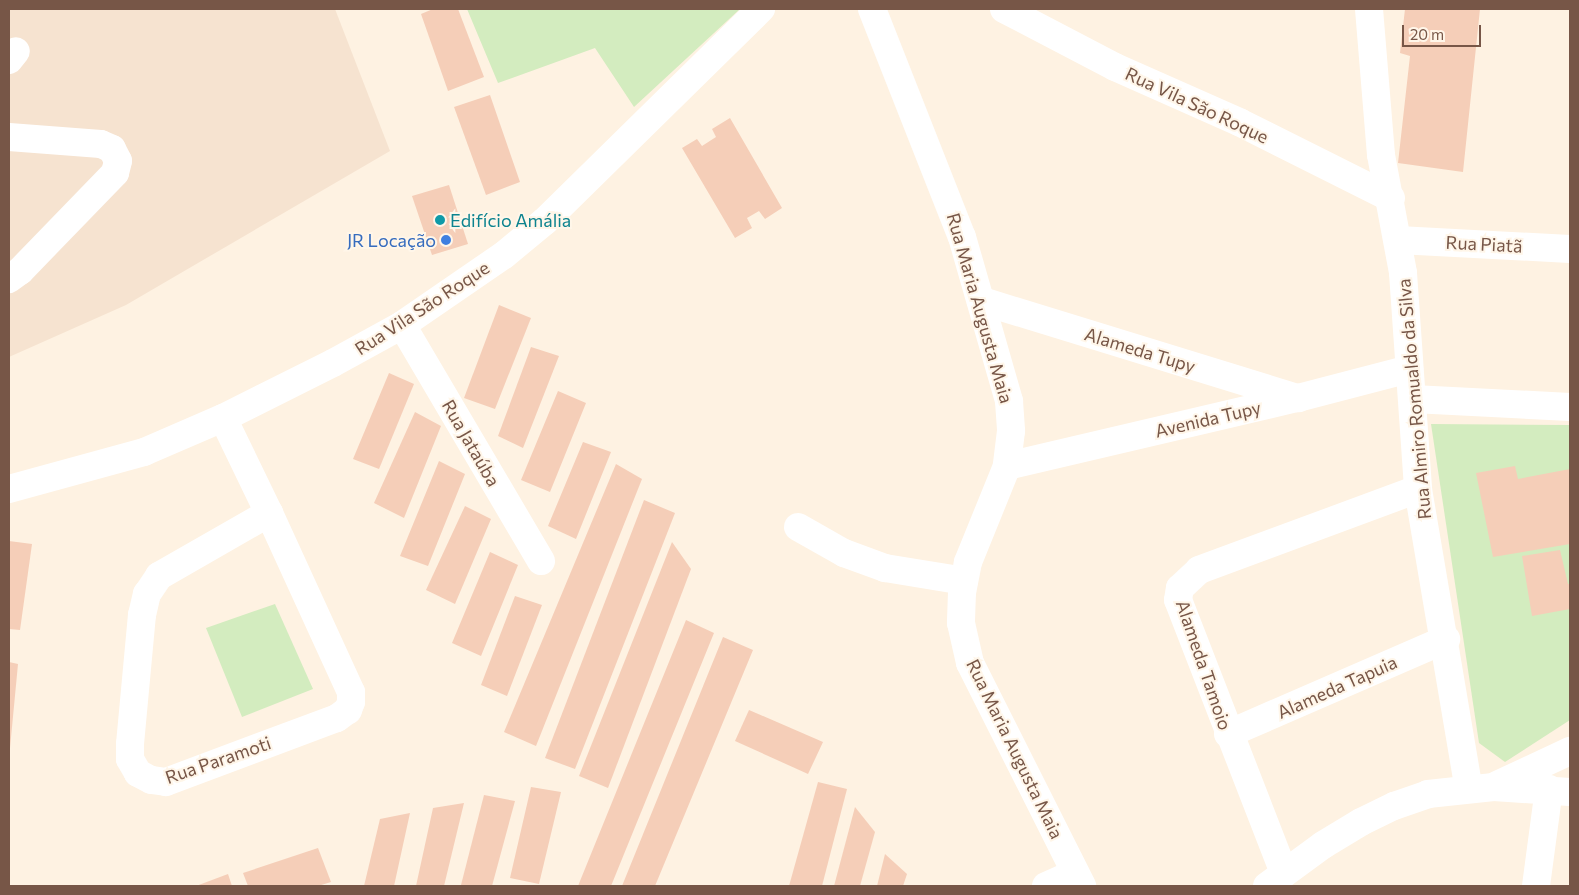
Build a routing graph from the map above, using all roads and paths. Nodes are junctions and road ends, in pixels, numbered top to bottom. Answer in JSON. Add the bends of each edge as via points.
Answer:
{"nodes":[{"id":1,"x":761,"y":9,"type":"edge"},
{"id":2,"x":872,"y":9,"type":"edge"},
{"id":3,"x":1004,"y":9,"type":"edge"},
{"id":4,"x":1369,"y":9,"type":"edge"},
{"id":5,"x":9,"y":53,"type":"edge"},
{"id":6,"x":9,"y":60,"type":"edge"},
{"id":7,"x":9,"y":137,"type":"edge"},
{"id":8,"x":1391,"y":198,"type":"junction"},
{"id":9,"x":1398,"y":240,"type":"junction"},
{"id":10,"x":1570,"y":249,"type":"edge"},
{"id":11,"x":9,"y":279,"type":"edge"},
{"id":12,"x":982,"y":301,"type":"junction"},
{"id":13,"x":402,"y":325,"type":"junction"},
{"id":14,"x":1409,"y":369,"type":"junction"},
{"id":15,"x":1298,"y":398,"type":"junction"},
{"id":16,"x":1413,"y":398,"type":"junction"},
{"id":17,"x":1570,"y":407,"type":"edge"},
{"id":18,"x":223,"y":418,"type":"junction"},
{"id":19,"x":1007,"y":466,"type":"junction"},
{"id":20,"x":1418,"y":489,"type":"junction"},
{"id":21,"x":9,"y":490,"type":"edge"},
{"id":22,"x":268,"y":513,"type":"junction"},
{"id":23,"x":798,"y":526,"type":"dead end"},
{"id":24,"x":541,"y":561,"type":"dead end"},
{"id":25,"x":964,"y":581,"type":"junction"},
{"id":26,"x":1446,"y":639,"type":"junction"},
{"id":27,"x":1228,"y":734,"type":"junction"},
{"id":28,"x":1570,"y":750,"type":"edge"},
{"id":29,"x":1482,"y":788,"type":"junction"},
{"id":30,"x":1560,"y":790,"type":"edge"},
{"id":31,"x":1079,"y":880,"type":"edge"},
{"id":32,"x":1276,"y":880,"type":"edge"},
{"id":33,"x":1046,"y":886,"type":"edge"},
{"id":34,"x":1536,"y":886,"type":"edge"}],
"edges":[{"from":1,"to":13,"type":"street","name":"Rua Vila São Roque","via":[[545,221],[472,278]]},
{"from":2,"to":12,"type":"street","name":"Rua Maria Augusta Maia","via":[[934,160]]},
{"from":3,"to":8,"type":"street","name":"Rua Vila São Roque","via":[[1115,68],[1239,122]]},
{"from":4,"to":8,"type":"street","name":"Rua Almiro Romualdo da Silva","via":[[1381,155]]},
{"from":5,"to":6,"type":"street","via":[[16,51]]},
{"from":7,"to":11,"type":"street","via":[[101,144],[112,150],[118,160],[115,173]]},
{"from":8,"to":9,"type":"street","name":"Rua Almiro Romualdo da Silva"},
{"from":9,"to":10,"type":"street","name":"Rua Piatã"},
{"from":9,"to":14,"type":"street","name":"Rua Almiro Romualdo da Silva"},
{"from":12,"to":15,"type":"street","name":"Alameda Tupy"},
{"from":12,"to":19,"type":"street","name":"Rua Maria Augusta Maia","via":[[1009,401],[1011,431]]},
{"from":13,"to":18,"type":"street","name":"Rua Vila São Roque"},
{"from":13,"to":24,"type":"street","name":"Rua Jataúba"},
{"from":14,"to":15,"type":"street","name":"Avenida Tupy"},
{"from":14,"to":16,"type":"street","name":"Rua Almiro Romualdo da Silva"},
{"from":15,"to":19,"type":"street","name":"Avenida Tupy"},
{"from":16,"to":17,"type":"street"},
{"from":16,"to":20,"type":"street","name":"Rua Almiro Romualdo da Silva"},
{"from":18,"to":21,"type":"street","name":"Rua Vila São Roque","via":[[144,452]]},
{"from":18,"to":22,"type":"street","name":"Rua Paramoti"},
{"from":19,"to":25,"type":"street","name":"Rua Maria Augusta Maia","via":[[968,562]]},
{"from":20,"to":26,"type":"street","name":"Rua Almiro Romualdo da Silva"},
{"from":20,"to":27,"type":"street","name":"Alameda Tamoio","via":[[1198,570],[1180,588],[1178,600]]},
{"from":22,"to":22,"type":"street","name":"Rua Paramoti","via":[[159,576],[147,594],[142,615],[130,759],[138,773],[151,780],[166,782],[336,718],[348,710],[351,692]]},
{"from":23,"to":25,"type":"street","via":[[844,553],[885,568]]},
{"from":25,"to":31,"type":"street","name":"Rua Maria Augusta Maia","via":[[961,623],[970,663]]},
{"from":26,"to":27,"type":"street","name":"Alameda Tapuia"},
{"from":26,"to":29,"type":"street","name":"Rua Almiro Romualdo da Silva"},
{"from":27,"to":32,"type":"street","name":"Alameda Tamoio"},
{"from":28,"to":29,"type":"street"},
{"from":29,"to":30,"type":"street"},
{"from":29,"to":32,"type":"street","via":[[1428,794],[1394,806],[1323,845]]},
{"from":30,"to":34,"type":"street"},
{"from":31,"to":33,"type":"street"}]}
